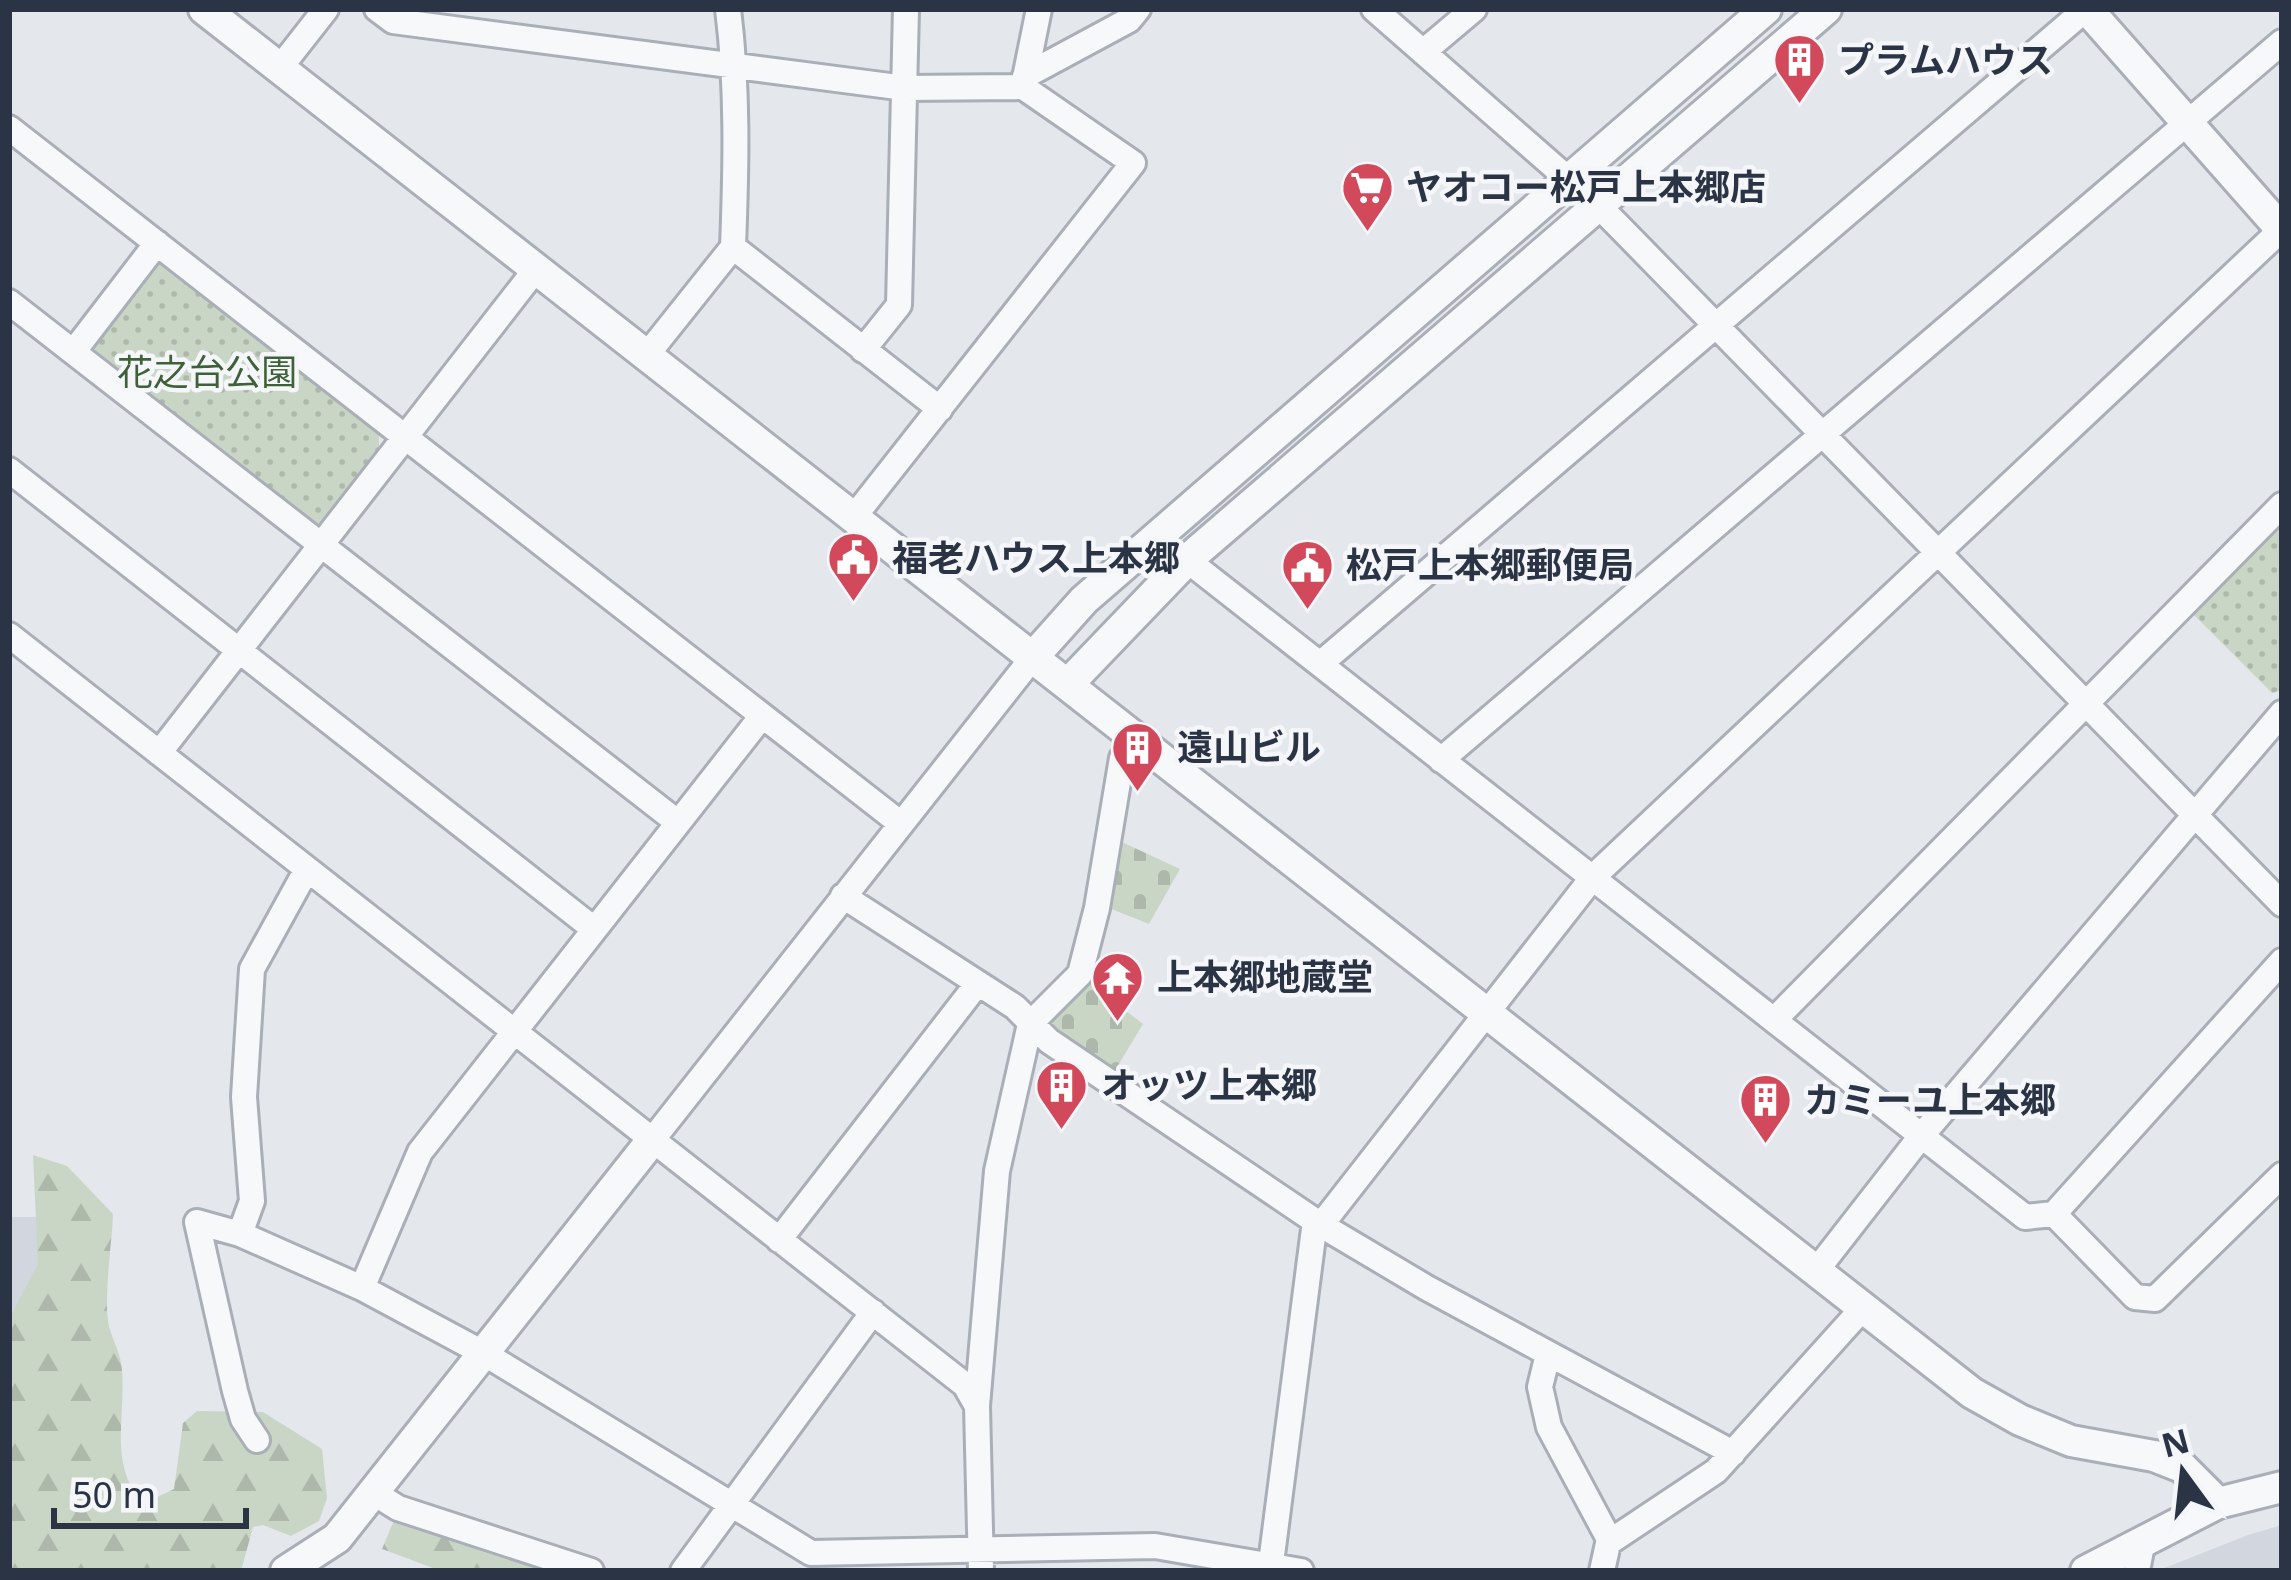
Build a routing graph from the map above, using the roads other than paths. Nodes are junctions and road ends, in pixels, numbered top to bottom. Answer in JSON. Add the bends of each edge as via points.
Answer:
{"nodes":[{"id":1,"x":204,"y":9,"type":"edge"},
{"id":2,"x":326,"y":9,"type":"edge"},
{"id":3,"x":377,"y":9,"type":"edge"},
{"id":4,"x":728,"y":9,"type":"edge"},
{"id":5,"x":906,"y":9,"type":"edge"},
{"id":6,"x":1039,"y":9,"type":"edge"},
{"id":7,"x":1138,"y":9,"type":"edge"},
{"id":8,"x":1374,"y":9,"type":"edge"},
{"id":9,"x":1474,"y":9,"type":"edge"},
{"id":10,"x":1766,"y":9,"type":"edge"},
{"id":11,"x":1826,"y":9,"type":"edge"},
{"id":12,"x":2087,"y":9,"type":"edge"},
{"id":13,"x":2282,"y":41,"type":"edge"},
{"id":14,"x":1424,"y":52,"type":"junction"},
{"id":15,"x":735,"y":65,"type":"junction"},
{"id":16,"x":279,"y":69,"type":"junction"},
{"id":17,"x":1024,"y":81,"type":"junction"},
{"id":18,"x":904,"y":88,"type":"junction"},
{"id":19,"x":2189,"y":122,"type":"junction"},
{"id":20,"x":9,"y":128,"type":"edge"},
{"id":21,"x":1570,"y":179,"type":"junction"},
{"id":22,"x":1599,"y":206,"type":"junction"},
{"id":23,"x":2282,"y":229,"type":"edge"},
{"id":24,"x":157,"y":243,"type":"junction"},
{"id":25,"x":733,"y":247,"type":"junction"},
{"id":26,"x":536,"y":268,"type":"junction"},
{"id":27,"x":9,"y":302,"type":"edge"},
{"id":28,"x":1714,"y":326,"type":"junction"},
{"id":29,"x":863,"y":350,"type":"junction"},
{"id":30,"x":74,"y":351,"type":"junction"},
{"id":31,"x":646,"y":356,"type":"junction"},
{"id":32,"x":940,"y":409,"type":"junction"},
{"id":33,"x":1823,"y":435,"type":"junction"},
{"id":34,"x":408,"y":437,"type":"junction"},
{"id":35,"x":9,"y":470,"type":"edge"},
{"id":36,"x":2282,"y":506,"type":"edge"},
{"id":37,"x":853,"y":518,"type":"junction"},
{"id":38,"x":1158,"y":535,"type":"junction"},
{"id":39,"x":322,"y":546,"type":"junction"},
{"id":40,"x":1937,"y":554,"type":"junction"},
{"id":41,"x":1187,"y":560,"type":"junction"},
{"id":42,"x":9,"y":635,"type":"edge"},
{"id":43,"x":238,"y":650,"type":"junction"},
{"id":44,"x":1033,"y":657,"type":"junction"},
{"id":45,"x":1320,"y":664,"type":"junction"},
{"id":46,"x":1068,"y":684,"type":"junction"},
{"id":47,"x":2086,"y":704,"type":"junction"},
{"id":48,"x":2282,"y":713,"type":"edge"},
{"id":49,"x":762,"y":716,"type":"junction"},
{"id":50,"x":1136,"y":739,"type":"junction"},
{"id":51,"x":158,"y":753,"type":"junction"},
{"id":52,"x":1441,"y":760,"type":"junction"},
{"id":53,"x":2192,"y":815,"type":"junction"},
{"id":54,"x":676,"y":821,"type":"junction"},
{"id":55,"x":900,"y":823,"type":"junction"},
{"id":56,"x":307,"y":869,"type":"junction"},
{"id":57,"x":1593,"y":877,"type":"junction"},
{"id":58,"x":842,"y":896,"type":"junction"},
{"id":59,"x":2282,"y":904,"type":"edge"},
{"id":60,"x":594,"y":929,"type":"junction"},
{"id":61,"x":2282,"y":961,"type":"edge"},
{"id":62,"x":979,"y":983,"type":"junction"},
{"id":63,"x":1486,"y":1014,"type":"junction"},
{"id":64,"x":1775,"y":1019,"type":"junction"},
{"id":65,"x":1030,"y":1024,"type":"junction"},
{"id":66,"x":515,"y":1031,"type":"junction"},
{"id":67,"x":1922,"y":1136,"type":"junction"},
{"id":68,"x":653,"y":1139,"type":"junction"},
{"id":69,"x":2282,"y":1175,"type":"edge"},
{"id":70,"x":2054,"y":1214,"type":"junction"},
{"id":71,"x":1318,"y":1223,"type":"junction"},
{"id":72,"x":240,"y":1234,"type":"junction"},
{"id":73,"x":779,"y":1240,"type":"junction"},
{"id":74,"x":1816,"y":1270,"type":"junction"},
{"id":75,"x":362,"y":1288,"type":"junction"},
{"id":76,"x":1862,"y":1309,"type":"junction"},
{"id":77,"x":873,"y":1312,"type":"junction"},
{"id":78,"x":485,"y":1354,"type":"junction"},
{"id":79,"x":1548,"y":1354,"type":"junction"},
{"id":80,"x":977,"y":1406,"type":"junction"},
{"id":81,"x":257,"y":1440,"type":"dead end"},
{"id":82,"x":1732,"y":1453,"type":"junction"},
{"id":83,"x":2282,"y":1487,"type":"edge"},
{"id":84,"x":374,"y":1493,"type":"junction"},
{"id":85,"x":2218,"y":1503,"type":"junction"},
{"id":86,"x":731,"y":1505,"type":"junction"},
{"id":87,"x":1608,"y":1543,"type":"junction"},
{"id":88,"x":2140,"y":1556,"type":"edge"},
{"id":89,"x":981,"y":1561,"type":"edge"},
{"id":90,"x":1270,"y":1568,"type":"edge"},
{"id":91,"x":286,"y":1571,"type":"edge"},
{"id":92,"x":591,"y":1571,"type":"edge"},
{"id":93,"x":683,"y":1571,"type":"edge"},
{"id":94,"x":1301,"y":1571,"type":"edge"},
{"id":95,"x":1602,"y":1571,"type":"edge"},
{"id":96,"x":2086,"y":1571,"type":"edge"}],
"edges":[{"from":1,"to":16,"type":"street"},
{"from":2,"to":16,"type":"street"},
{"from":3,"to":15,"type":"street","via":[[393,21]]},
{"from":4,"to":15,"type":"street"},
{"from":5,"to":18,"type":"street"},
{"from":6,"to":17,"type":"street"},
{"from":7,"to":17,"type":"street"},
{"from":8,"to":14,"type":"street"},
{"from":9,"to":14,"type":"street"},
{"from":10,"to":21,"type":"street"},
{"from":11,"to":22,"type":"street"},
{"from":12,"to":19,"type":"street"},
{"from":12,"to":28,"type":"street"},
{"from":13,"to":19,"type":"street"},
{"from":14,"to":21,"type":"street"},
{"from":15,"to":18,"type":"street"},
{"from":15,"to":25,"type":"street"},
{"from":16,"to":26,"type":"street"},
{"from":17,"to":18,"type":"street"},
{"from":17,"to":32,"type":"street","via":[[1132,163]]},
{"from":18,"to":29,"type":"street","via":[[899,304]]},
{"from":19,"to":23,"type":"street"},
{"from":19,"to":33,"type":"street"},
{"from":20,"to":24,"type":"street"},
{"from":21,"to":22,"type":"street"},
{"from":21,"to":38,"type":"street"},
{"from":22,"to":28,"type":"street"},
{"from":22,"to":41,"type":"street"},
{"from":23,"to":40,"type":"street"},
{"from":24,"to":30,"type":"street"},
{"from":24,"to":34,"type":"street"},
{"from":25,"to":29,"type":"street"},
{"from":25,"to":31,"type":"street"},
{"from":26,"to":31,"type":"street"},
{"from":26,"to":34,"type":"street"},
{"from":27,"to":30,"type":"street"},
{"from":28,"to":33,"type":"street"},
{"from":28,"to":45,"type":"street"},
{"from":29,"to":32,"type":"street"},
{"from":30,"to":39,"type":"street"},
{"from":31,"to":37,"type":"street"},
{"from":32,"to":37,"type":"street"},
{"from":33,"to":40,"type":"street"},
{"from":33,"to":52,"type":"street"},
{"from":34,"to":39,"type":"street"},
{"from":34,"to":49,"type":"street"},
{"from":35,"to":43,"type":"street"},
{"from":36,"to":47,"type":"street"},
{"from":37,"to":44,"type":"street"},
{"from":38,"to":41,"type":"street"},
{"from":38,"to":44,"type":"street"},
{"from":39,"to":43,"type":"street"},
{"from":39,"to":54,"type":"street"},
{"from":40,"to":47,"type":"street"},
{"from":40,"to":57,"type":"street"},
{"from":41,"to":45,"type":"street"},
{"from":41,"to":46,"type":"street"},
{"from":42,"to":51,"type":"street"},
{"from":43,"to":51,"type":"street"},
{"from":43,"to":60,"type":"street"},
{"from":44,"to":46,"type":"street"},
{"from":44,"to":55,"type":"street"},
{"from":45,"to":52,"type":"street"},
{"from":46,"to":50,"type":"street"},
{"from":47,"to":53,"type":"street"},
{"from":47,"to":64,"type":"street"},
{"from":48,"to":53,"type":"street"},
{"from":49,"to":54,"type":"street"},
{"from":49,"to":55,"type":"street"},
{"from":50,"to":63,"type":"street"},
{"from":50,"to":65,"type":"street","via":[[1122,758],[1080,974]]},
{"from":51,"to":56,"type":"street"},
{"from":52,"to":57,"type":"street"},
{"from":53,"to":59,"type":"street"},
{"from":53,"to":67,"type":"street"},
{"from":54,"to":60,"type":"street"},
{"from":55,"to":58,"type":"street"},
{"from":56,"to":66,"type":"street"},
{"from":56,"to":72,"type":"street","via":[[252,969],[244,1097],[252,1201]]},
{"from":57,"to":63,"type":"street"},
{"from":57,"to":64,"type":"street"},
{"from":58,"to":62,"type":"street"},
{"from":58,"to":68,"type":"street"},
{"from":60,"to":66,"type":"street"},
{"from":61,"to":70,"type":"street"},
{"from":62,"to":65,"type":"street"},
{"from":62,"to":73,"type":"street"},
{"from":63,"to":71,"type":"street"},
{"from":63,"to":74,"type":"street"},
{"from":64,"to":67,"type":"street"},
{"from":65,"to":71,"type":"street"},
{"from":65,"to":80,"type":"street","via":[[998,1171]]},
{"from":66,"to":68,"type":"street"},
{"from":66,"to":75,"type":"street","via":[[420,1152]]},
{"from":67,"to":70,"type":"street","via":[[2025,1217]]},
{"from":67,"to":74,"type":"street"},
{"from":68,"to":73,"type":"street"},
{"from":68,"to":78,"type":"street"},
{"from":69,"to":70,"type":"street","via":[[2155,1299],[2135,1297]]},
{"from":71,"to":79,"type":"street"},
{"from":71,"to":90,"type":"street"},
{"from":72,"to":75,"type":"street"},
{"from":72,"to":81,"type":"street","via":[[197,1222],[235,1391]]},
{"from":73,"to":77,"type":"street"},
{"from":74,"to":76,"type":"street"},
{"from":75,"to":78,"type":"street"},
{"from":76,"to":82,"type":"street"},
{"from":76,"to":85,"type":"street","via":[[1972,1394],[2072,1441],[2182,1467]]},
{"from":77,"to":80,"type":"street","via":[[965,1384]]},
{"from":77,"to":86,"type":"street"},
{"from":78,"to":84,"type":"street"},
{"from":78,"to":86,"type":"street"},
{"from":79,"to":82,"type":"street"},
{"from":79,"to":87,"type":"street","via":[[1540,1387],[1549,1426]]},
{"from":80,"to":89,"type":"street"},
{"from":82,"to":87,"type":"street"},
{"from":83,"to":85,"type":"street"},
{"from":84,"to":91,"type":"street","via":[[337,1538]]},
{"from":84,"to":92,"type":"street"},
{"from":85,"to":88,"type":"street"},
{"from":86,"to":89,"type":"street","via":[[811,1553]]},
{"from":86,"to":93,"type":"street"},
{"from":87,"to":95,"type":"street"},
{"from":88,"to":96,"type":"street"},
{"from":89,"to":90,"type":"street","via":[[1155,1546]]},
{"from":90,"to":94,"type":"street"}]}
